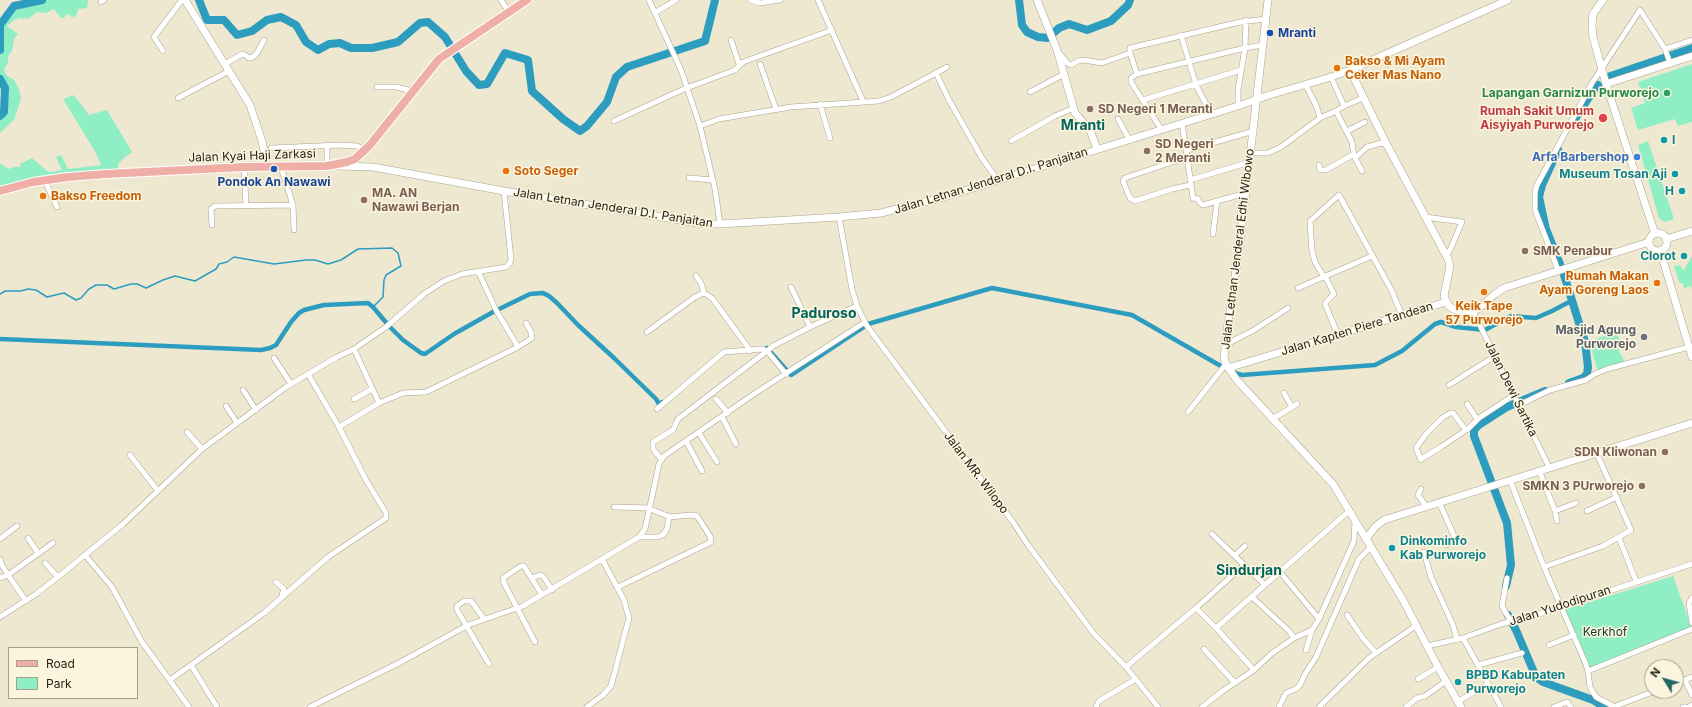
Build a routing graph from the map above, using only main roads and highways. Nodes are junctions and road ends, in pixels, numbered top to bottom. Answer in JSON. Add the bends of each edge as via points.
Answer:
{"nodes":[{"id":1,"x":527,"y":0,"type":"edge"},
{"id":2,"x":0,"y":191,"type":"edge"}],
"edges":[{"from":1,"to":2,"type":"main road","name":"Jalan Kyai Haji Zarkasi","via":[[439,59],[355,159],[331,166],[265,166],[68,177],[33,182]]}]}
